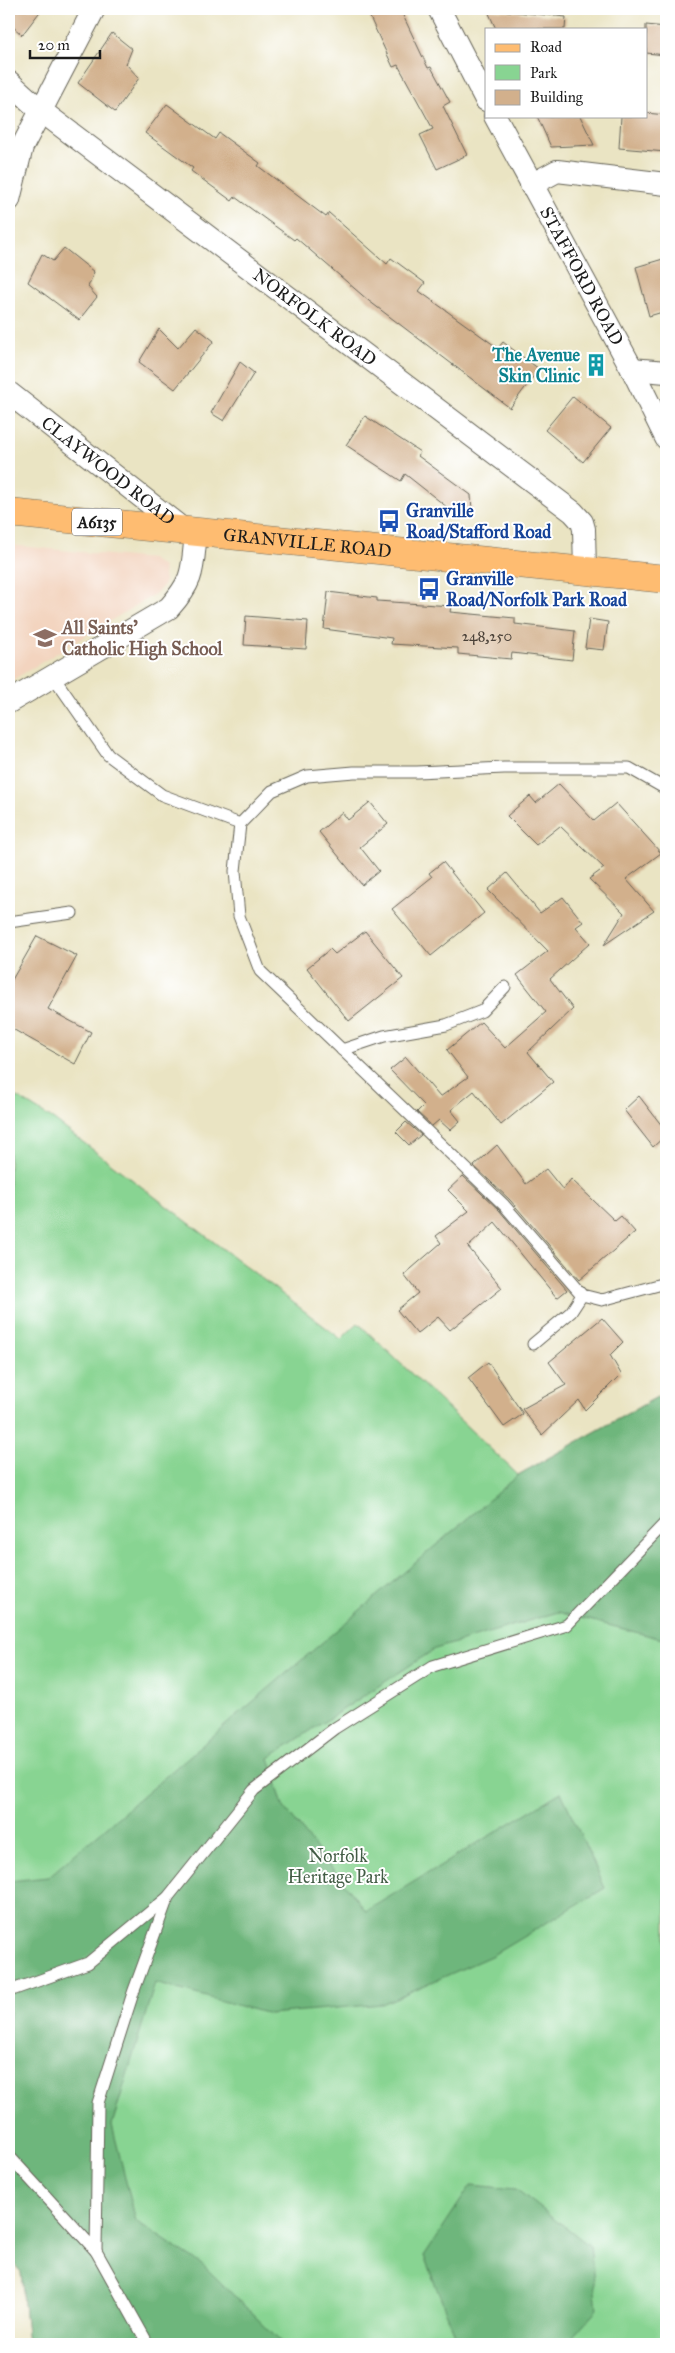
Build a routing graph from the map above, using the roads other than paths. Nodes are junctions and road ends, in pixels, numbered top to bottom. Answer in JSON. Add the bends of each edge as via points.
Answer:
{"nodes":[{"id":1,"x":94,"y":9,"type":"edge"},
{"id":2,"x":439,"y":9,"type":"edge"},
{"id":3,"x":9,"y":82,"type":"edge"},
{"id":4,"x":485,"y":98,"type":"edge"},
{"id":5,"x":40,"y":110,"type":"junction"},
{"id":6,"x":496,"y":118,"type":"edge"},
{"id":7,"x":666,"y":184,"type":"edge"},
{"id":8,"x":531,"y":185,"type":"junction"},
{"id":9,"x":9,"y":200,"type":"edge"},
{"id":10,"x":632,"y":369,"type":"junction"},
{"id":11,"x":666,"y":372,"type":"edge"},
{"id":12,"x":9,"y":393,"type":"edge"},
{"id":13,"x":666,"y":438,"type":"edge"},
{"id":14,"x":9,"y":513,"type":"edge"},
{"id":15,"x":190,"y":532,"type":"junction"},
{"id":16,"x":585,"y":572,"type":"junction"},
{"id":17,"x":666,"y":579,"type":"edge"},
{"id":18,"x":53,"y":676,"type":"junction"},
{"id":19,"x":9,"y":702,"type":"edge"},
{"id":20,"x":666,"y":789,"type":"edge"},
{"id":21,"x":240,"y":824,"type":"junction"},
{"id":22,"x":72,"y":913,"type":"dead end"},
{"id":23,"x":9,"y":922,"type":"edge"},
{"id":24,"x":505,"y":987,"type":"dead end"},
{"id":25,"x":342,"y":1050,"type":"junction"},
{"id":26,"x":666,"y":1283,"type":"edge"},
{"id":27,"x":582,"y":1295,"type":"junction"},
{"id":28,"x":533,"y":1344,"type":"dead end"},
{"id":29,"x":666,"y":1522,"type":"edge"},
{"id":30,"x":168,"y":1897,"type":"junction"},
{"id":31,"x":9,"y":1990,"type":"edge"},
{"id":32,"x":9,"y":2156,"type":"edge"},
{"id":33,"x":96,"y":2251,"type":"junction"},
{"id":34,"x":148,"y":2344,"type":"edge"}],
"edges":[{"from":1,"to":5,"type":"street"},
{"from":2,"to":4,"type":"street"},
{"from":3,"to":5,"type":"street","name":"NORFOLK ROAD"},
{"from":5,"to":9,"type":"street","via":[[22,147]]},
{"from":5,"to":16,"type":"street","name":"NORFOLK ROAD","via":[[573,512],[584,529]]},
{"from":6,"to":8,"type":"street","name":"STAFFORD ROAD"},
{"from":7,"to":8,"type":"street","via":[[557,171]]},
{"from":8,"to":10,"type":"street","name":"STAFFORD ROAD"},
{"from":10,"to":11,"type":"street"},
{"from":10,"to":13,"type":"street","name":"STAFFORD ROAD"},
{"from":12,"to":15,"type":"street","name":"CLAYWOOD ROAD"},
{"from":14,"to":15,"type":"main road","name":"GRANVILLE ROAD","number":"A6135"},
{"from":15,"to":16,"type":"main road","name":"GRANVILLE ROAD","number":"A6135"},
{"from":15,"to":18,"type":"street","via":[[192,569],[188,585],[169,608]]},
{"from":16,"to":17,"type":"main road","name":"GRANVILLE ROAD","number":"A6135"},
{"from":18,"to":19,"type":"street"},
{"from":18,"to":21,"type":"lane","via":[[108,755],[162,795]]},
{"from":20,"to":21,"type":"lane","via":[[630,768],[354,772],[307,776],[272,791]]},
{"from":21,"to":25,"type":"lane","via":[[236,871],[239,916],[260,971]]},
{"from":22,"to":23,"type":"lane"},
{"from":24,"to":25,"type":"lane","via":[[482,1011],[446,1024],[384,1036]]},
{"from":25,"to":27,"type":"lane","via":[[504,1205]]},
{"from":26,"to":27,"type":"lane","via":[[602,1300]]},
{"from":27,"to":28,"type":"lane","via":[[571,1312]]},
{"from":29,"to":30,"type":"lane","via":[[567,1625],[433,1666],[335,1728],[254,1790]]},
{"from":30,"to":31,"type":"lane","via":[[88,1962]]},
{"from":30,"to":33,"type":"lane","via":[[132,1993],[98,2103]]},
{"from":32,"to":33,"type":"lane"},
{"from":33,"to":34,"type":"lane"}]}
